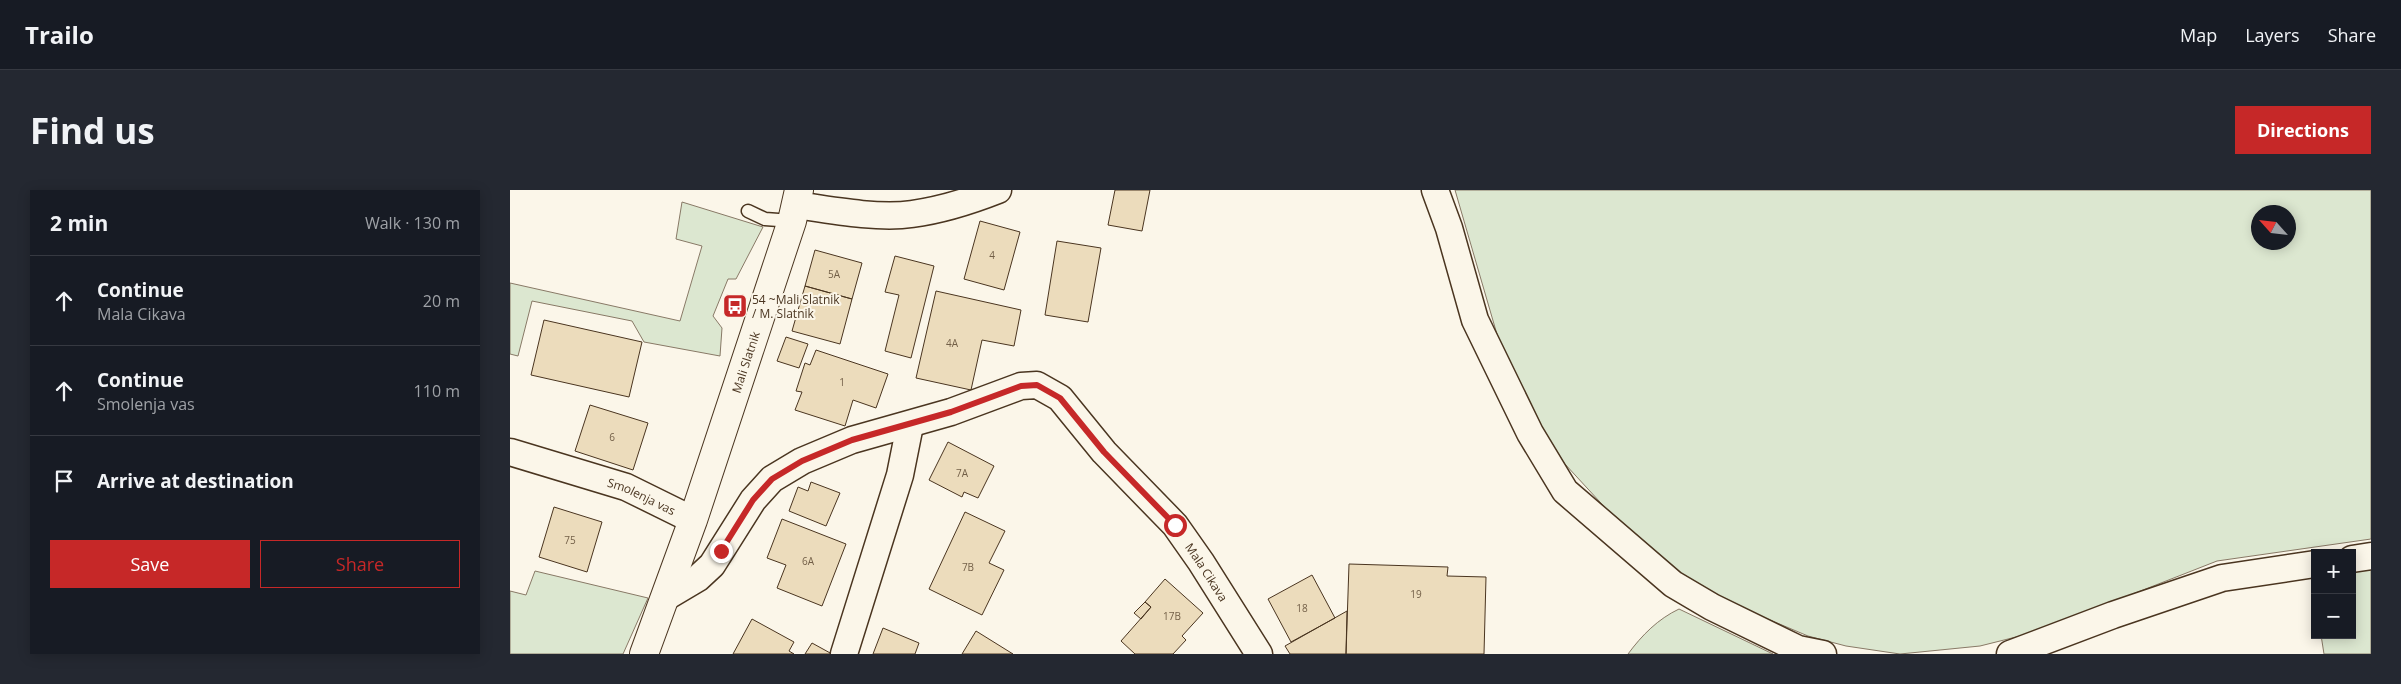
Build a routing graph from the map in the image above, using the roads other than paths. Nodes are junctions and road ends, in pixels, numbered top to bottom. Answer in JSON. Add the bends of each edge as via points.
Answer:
{"nodes":[{"id":1,"x":998,"y":190,"type":"edge"},
{"id":2,"x":1435,"y":190,"type":"edge"},
{"id":3,"x":795,"y":206,"type":"edge"},
{"id":4,"x":748,"y":211,"type":"dead end"},
{"id":5,"x":910,"y":425,"type":"junction"},
{"id":6,"x":510,"y":452,"type":"edge"},
{"id":7,"x":693,"y":520,"type":"junction"},
{"id":8,"x":2371,"y":556,"type":"edge"},
{"id":9,"x":2356,"y":558,"type":"edge"},
{"id":10,"x":2311,"y":565,"type":"edge"},
{"id":11,"x":666,"y":597,"type":"junction"},
{"id":12,"x":644,"y":654,"type":"edge"},
{"id":13,"x":844,"y":654,"type":"edge"},
{"id":14,"x":1259,"y":654,"type":"edge"},
{"id":15,"x":1823,"y":654,"type":"edge"},
{"id":16,"x":2010,"y":654,"type":"edge"}],
"edges":[{"from":1,"to":3,"type":"street","via":[[965,202],[911,214],[846,213]]},
{"from":2,"to":15,"type":"street","via":[[1475,320],[1530,433],[1565,491],[1673,584],[1798,649]]},
{"from":3,"to":4,"type":"lane","via":[[766,218]]},
{"from":3,"to":7,"type":"main road","name":"Mali Slatnik"},
{"from":5,"to":11,"type":"street","via":[[852,440],[802,461],[772,479],[753,500],[712,565],[698,578]]},
{"from":5,"to":13,"type":"street","via":[[900,475]]},
{"from":5,"to":14,"type":"street","name":"Mala Cikava","via":[[1021,386],[1037,385],[1060,398],[1104,452],[1175,525]]},
{"from":6,"to":7,"type":"street","name":"Smolenja vas","via":[[626,487]]},
{"from":7,"to":11,"type":"main road"},
{"from":8,"to":9,"type":"street"},
{"from":10,"to":16,"type":"street","via":[[2222,578]]},
{"from":11,"to":12,"type":"main road"}]}
